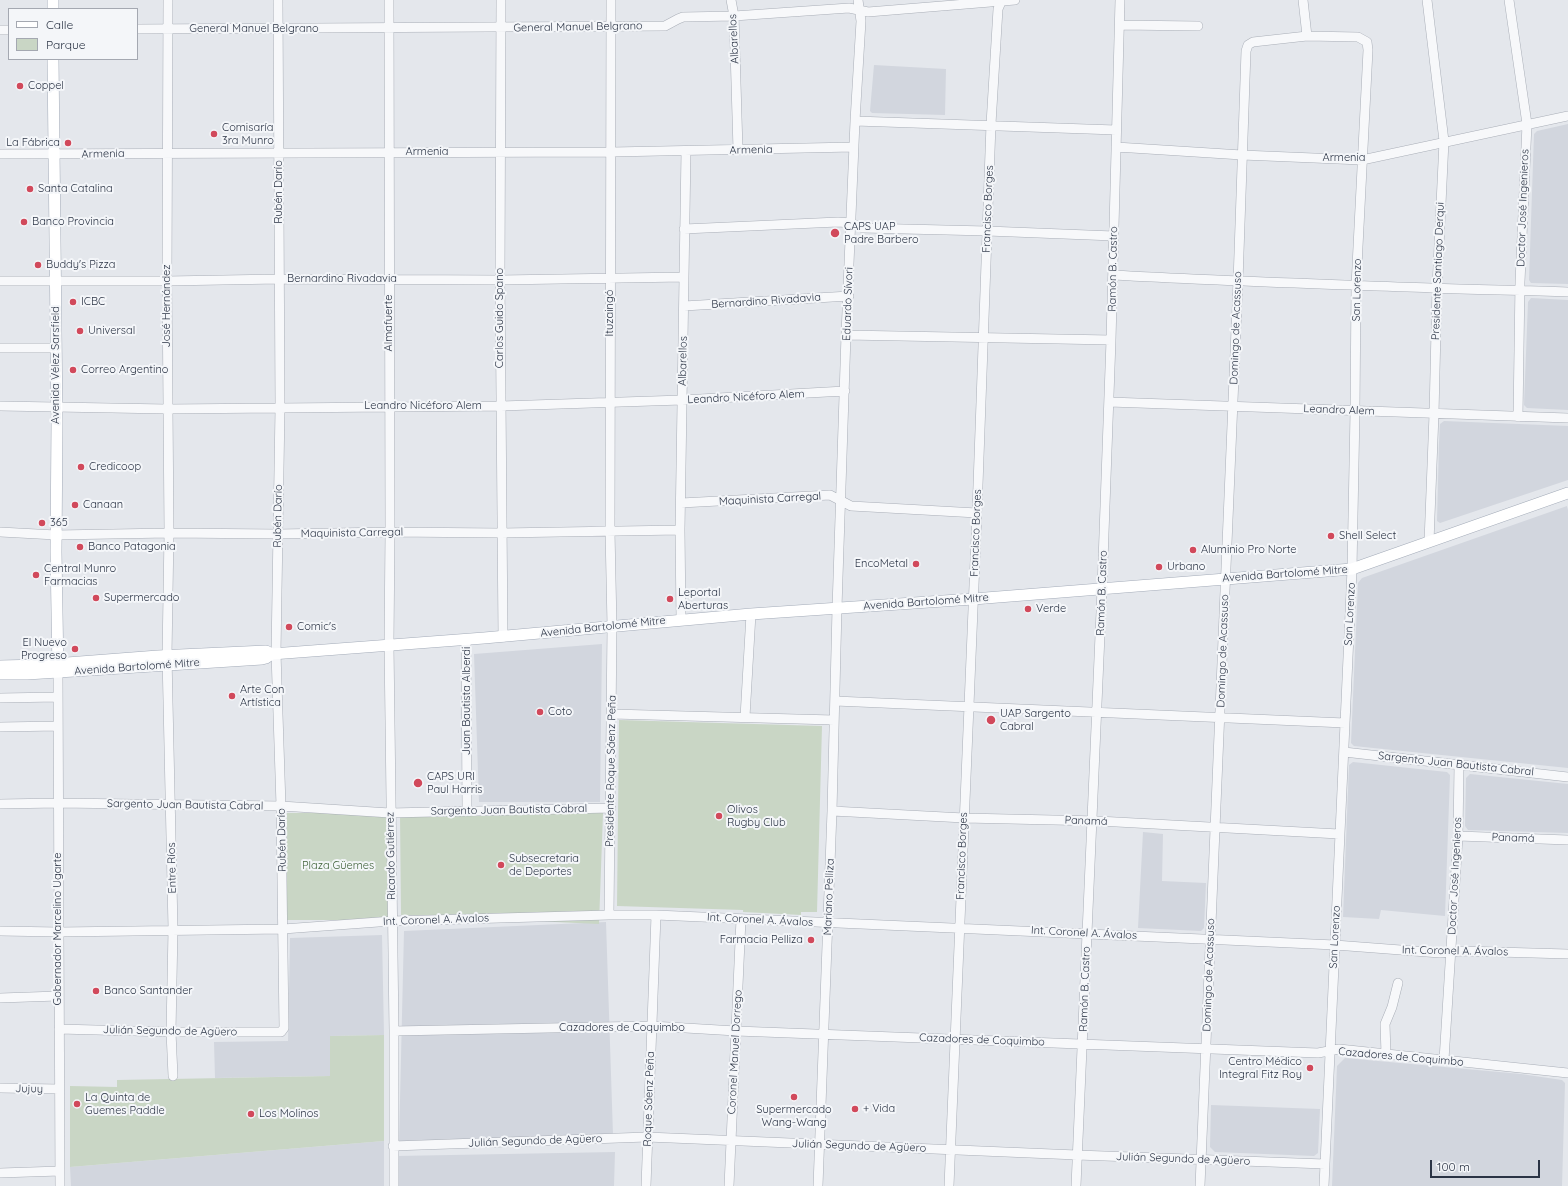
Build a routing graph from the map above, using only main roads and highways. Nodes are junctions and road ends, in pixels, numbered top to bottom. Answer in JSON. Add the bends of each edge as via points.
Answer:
{"nodes":[{"id":1,"x":53,"y":60,"type":"edge"},
{"id":2,"x":1568,"y":493,"type":"edge"},
{"id":3,"x":0,"y":666,"type":"edge"},
{"id":4,"x":58,"y":668,"type":"junction"},
{"id":5,"x":0,"y":674,"type":"edge"}],
"edges":[{"from":1,"to":4,"type":"main road","name":"Avenida Vélez Sarsfield"},
{"from":2,"to":4,"type":"main road","name":"Avenida Bartolomé Mitre","via":[[1352,569],[680,619],[466,640],[274,653],[262,659],[167,660]]},
{"from":3,"to":4,"type":"main road","name":"Avenida Bartolomé Mitre"},
{"from":4,"to":5,"type":"main road","name":"Avenida Bartolomé Mitre"}]}
